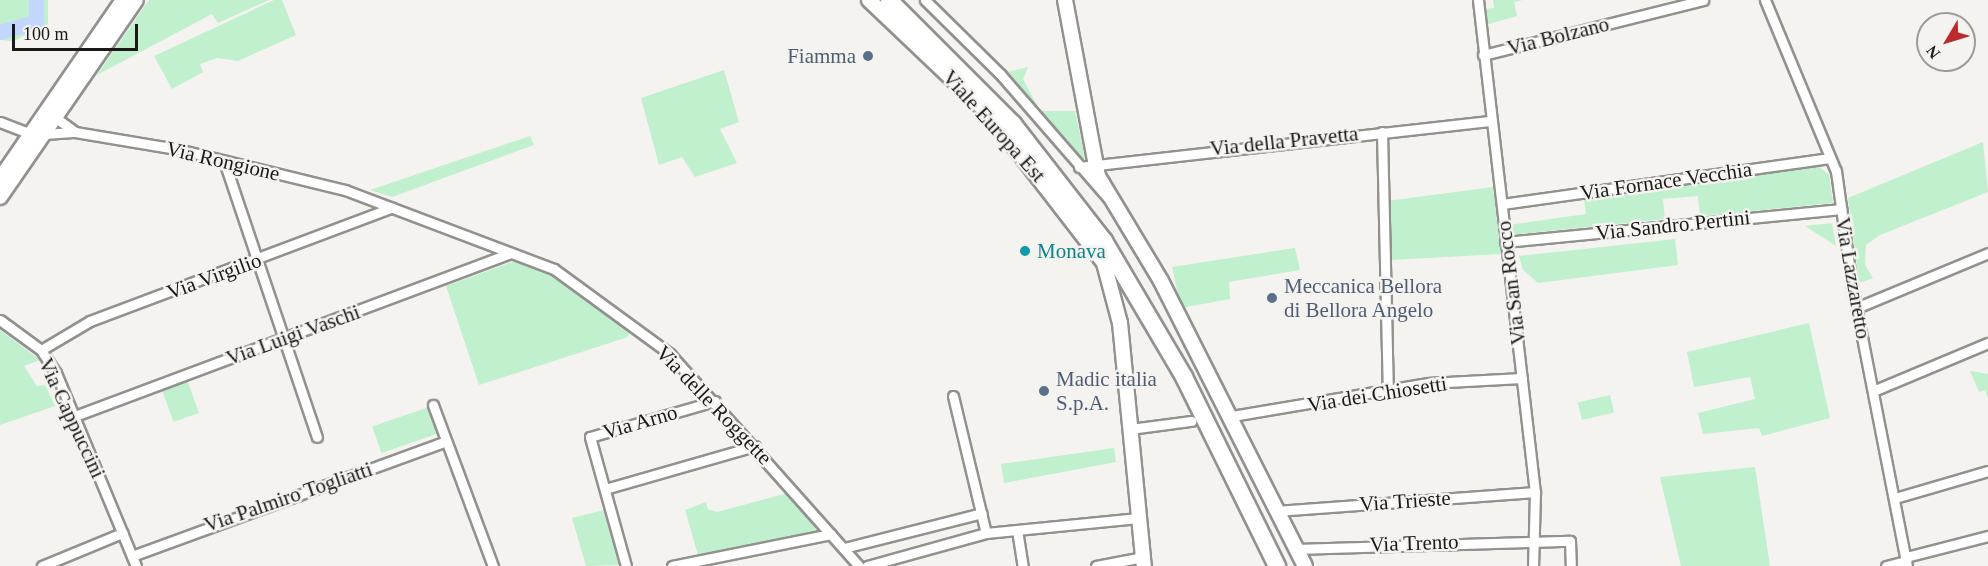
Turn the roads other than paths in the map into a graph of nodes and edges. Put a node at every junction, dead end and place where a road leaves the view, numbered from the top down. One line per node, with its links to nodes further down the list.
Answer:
1 (123, 0): 17 (street)
2 (136, 0): 12 (street)
3 (869, 0): 47 (street, Viale Europa Est)
4 (889, 0): 78 (highway)
5 (905, 0): 79 (highway)
6 (925, 0): 21 (street, Viale Europa Est)
7 (1065, 0): 20 (street)
8 (1478, 0): 11 (street, Via San Rocco)
9 (1703, 0): 11 (street, Via Bolzano)
10 (1765, 0): 18 (street, Via Lazzaretto)
11 (1483, 55): 13 (street, Via San Rocco)
12 (56, 118): 15 (street, Via Rongione); 17 (street)
13 (1491, 121): 16 (street, Via della Pravetta); 26 (street, Via San Rocco)
14 (0, 122): 17 (street, Via Rongione)
15 (75, 132): 17 (street, Via Rongione); 19 (street, Via Rongione)
16 (1382, 132): 20 (street, Via della Pravetta); 39 (street)
17 (38, 134): 22 (street); 23 (street)
18 (1830, 158): 26 (street, Via Fornace Vecchia); 28 (street, Via Lazzaretto)
19 (224, 161): 25 (street, Via Rongione); 32 (street)
20 (1093, 163): 21 (street, Via della Pravetta); 24 (street)
21 (1079, 167): 24 (street, Viale Europa Est)
22 (0, 179)
23 (0, 197)
24 (1107, 197): 45 (street)
25 (368, 199): 27 (street, Via delle Roggette)
26 (1502, 204): 29 (street, Via San Rocco)
27 (391, 208): 30 (street, Via delle Roggette); 32 (street, Via Virgilio)
28 (1841, 209): 29 (street, Via Sandro Pertini); 33 (street, Via Lazzaretto)
29 (1505, 242): 38 (street, Via San Rocco)
30 (510, 253): 35 (street, Via Luigi Vaschi); 42 (street, Via delle Roggette)
31 (1988, 253): 33 (street)
32 (255, 261): 35 (street); 37 (street, Via Virgilio)
33 (1856, 308): 40 (street, Via Lazzaretto)
34 (0, 320): 37 (street, Via Cappuccini)
35 (282, 339): 44 (street, Via Luigi Vaschi); 48 (street)
36 (1988, 342): 40 (street)
37 (41, 350): 44 (street, Via Cappuccini)
38 (1522, 378): 39 (street, Via dei Chiosetti); 53 (street, Via San Rocco)
39 (1388, 389): 45 (street, Via dei Chiosetti)
40 (1873, 391): 54 (street, Via Lazzaretto)
41 (953, 396): 56 (street)
42 (715, 401): 50 (street, Via delle Roggette); 52 (street, Via Arno)
43 (433, 405): 49 (street)
44 (75, 416): 60 (street, Via Cappuccini)
45 (1232, 416): 55 (street)
46 (1191, 421): 47 (street)
47 (1130, 429): 57 (street)
48 (317, 436)
49 (446, 441): 66 (street, Via Palmiro Togliatti); 71 (street)
50 (755, 446): 52 (street); 61 (street, Via delle Roggette)
51 (1988, 471): 54 (street)
52 (605, 489): 72 (street, Via Arno)
53 (1535, 492): 55 (street, Via Trieste); 63 (street, Via San Rocco)
54 (1895, 498): 68 (street, Via Lazzaretto)
55 (1276, 511): 65 (street)
56 (982, 513): 59 (street); 64 (street)
57 (1138, 518): 58 (street); 67 (street)
58 (1017, 530): 59 (street); 76 (street)
59 (986, 532): 75 (street)
60 (122, 533): 66 (street, Via Cappuccini); 69 (street)
61 (831, 534): 64 (street, Via delle Roggette); 73 (street)
62 (1988, 536): 68 (street)
63 (1534, 540): 65 (street, Via Trento); 81 (street, Via San Rocco); 82 (street, Via Trento)
64 (844, 548): 74 (street, Via delle Roggette)
65 (1295, 549): 80 (street)
66 (132, 556): 70 (street, Via Cappuccini)
67 (1144, 562): 77 (street)
68 (1906, 562): 83 (street)
69 (42, 566)
70 (136, 566)
71 (494, 566)
72 (626, 566)
73 (672, 566)
74 (859, 566)
75 (867, 566)
76 (1023, 566)
77 (1096, 566)
78 (1277, 566)
79 (1288, 566)
80 (1305, 566)
81 (1533, 566)
82 (1571, 566)
83 (1886, 566)

